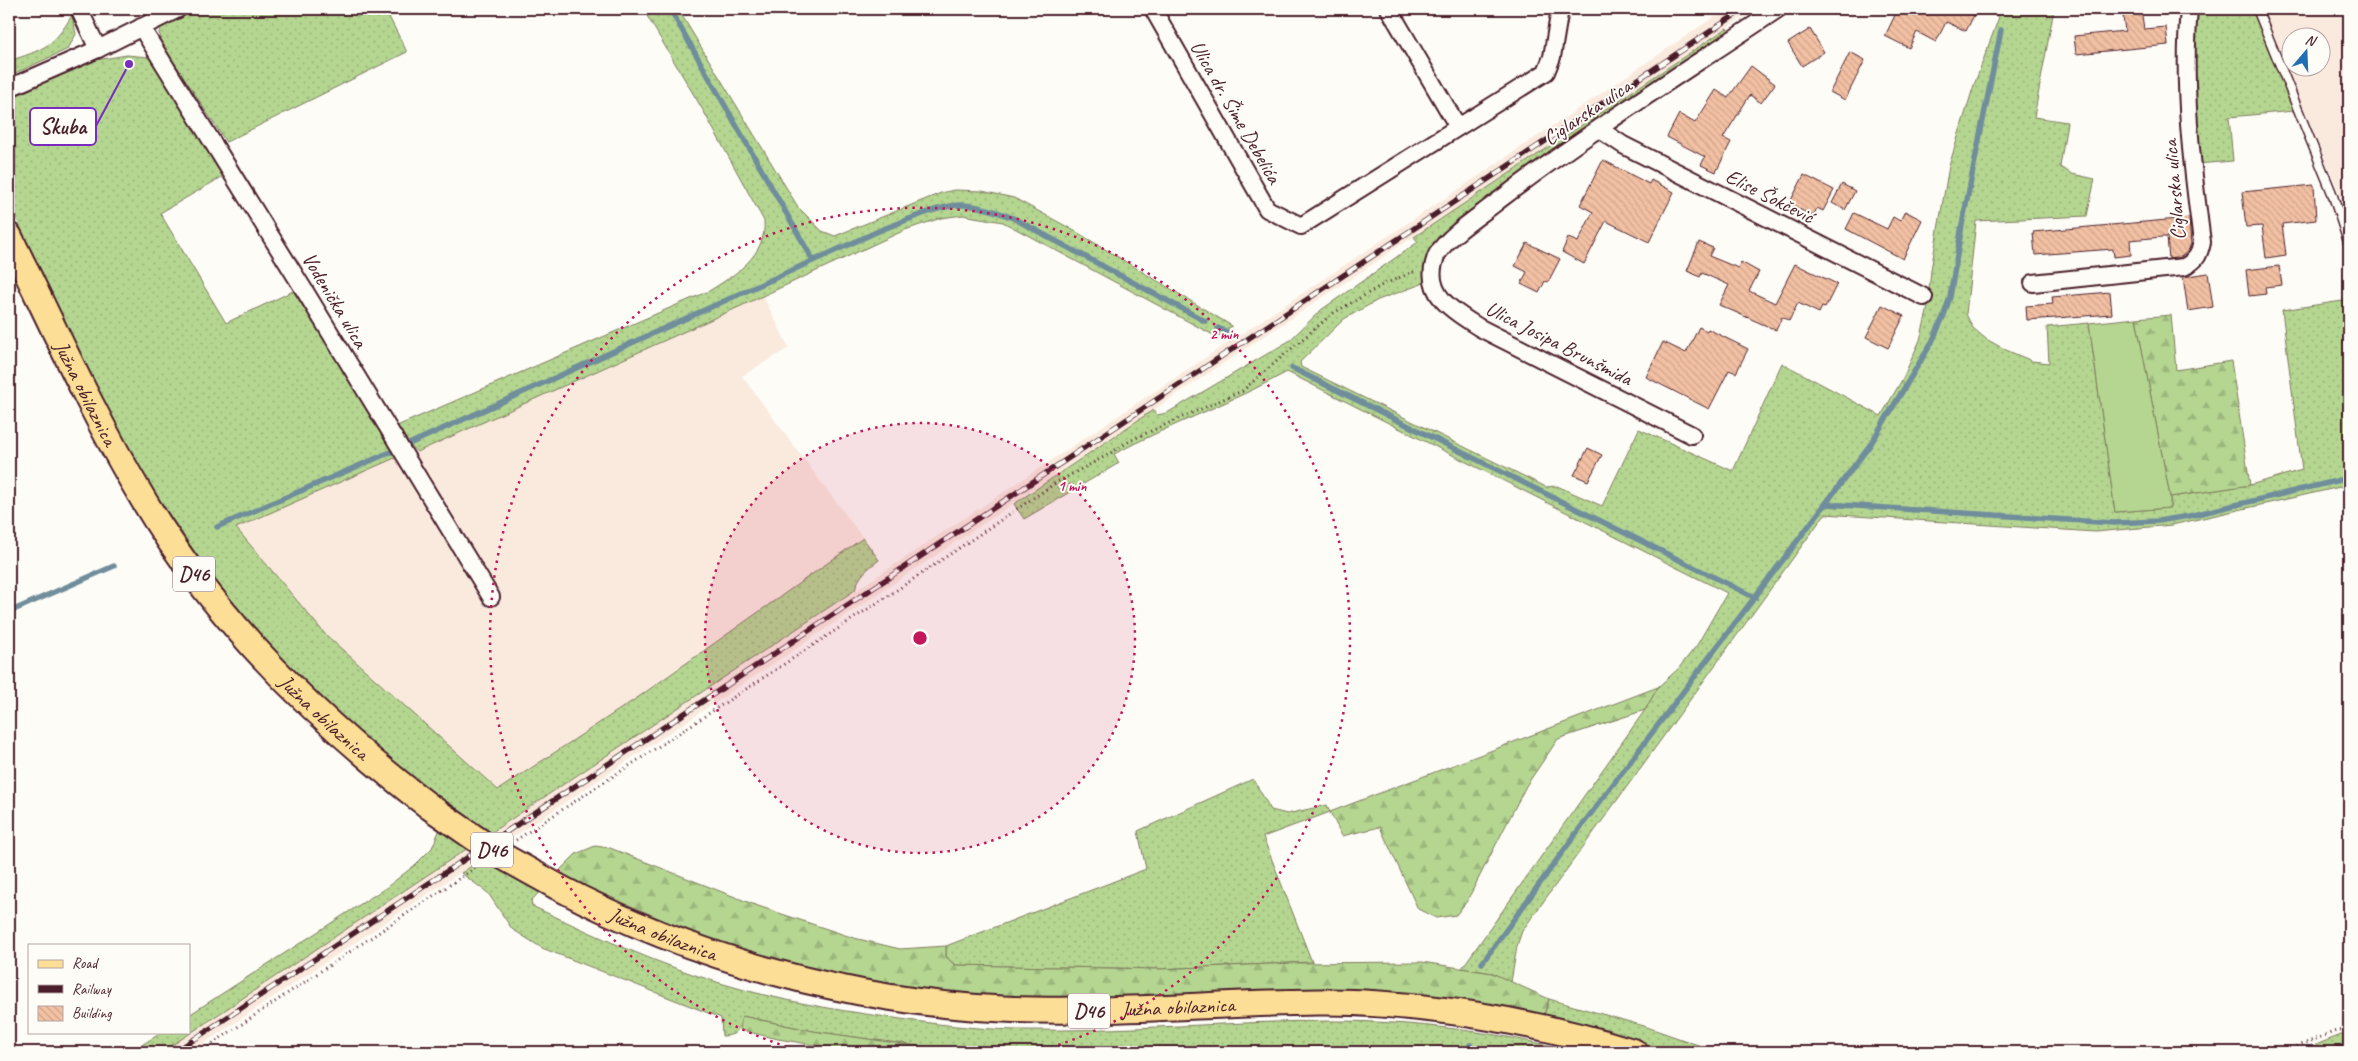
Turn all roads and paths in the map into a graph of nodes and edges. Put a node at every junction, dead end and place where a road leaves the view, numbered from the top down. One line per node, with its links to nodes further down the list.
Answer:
1 (79, 9): 10 (street)
2 (178, 9): 9 (street)
3 (1153, 9): 12 (street, Ulica dr. Šime Debelića)
4 (1389, 9): 12 (street)
5 (1560, 9): 12 (street)
6 (1778, 9): 13 (street, Ciglarska ulica)
7 (2188, 9): 17 (street, Ciglarska ulica)
8 (2257, 9): 15 (lane)
9 (141, 27): 10 (street); 20 (street, Vodenička ulica)
10 (98, 48): 11 (street)
11 (9, 88)
12 (1458, 127)
13 (1599, 129): 16 (street, Ciglarska ulica); 18 (street, Elise Šokčević)
14 (9, 236): 25 (main road, Južna obilaznica / D46, bridge)
15 (2349, 245)
16 (1434, 265): 19 (street, Ulica Josipa Brunšmida); 21 (path)
17 (2033, 283)
18 (1924, 297)
19 (1692, 435)
20 (491, 597)
21 (514, 842)
22 (481, 864): 24 (path)
23 (2349, 1030): 26 (path)
24 (200, 1052)
25 (1634, 1052)
26 (2283, 1052)

